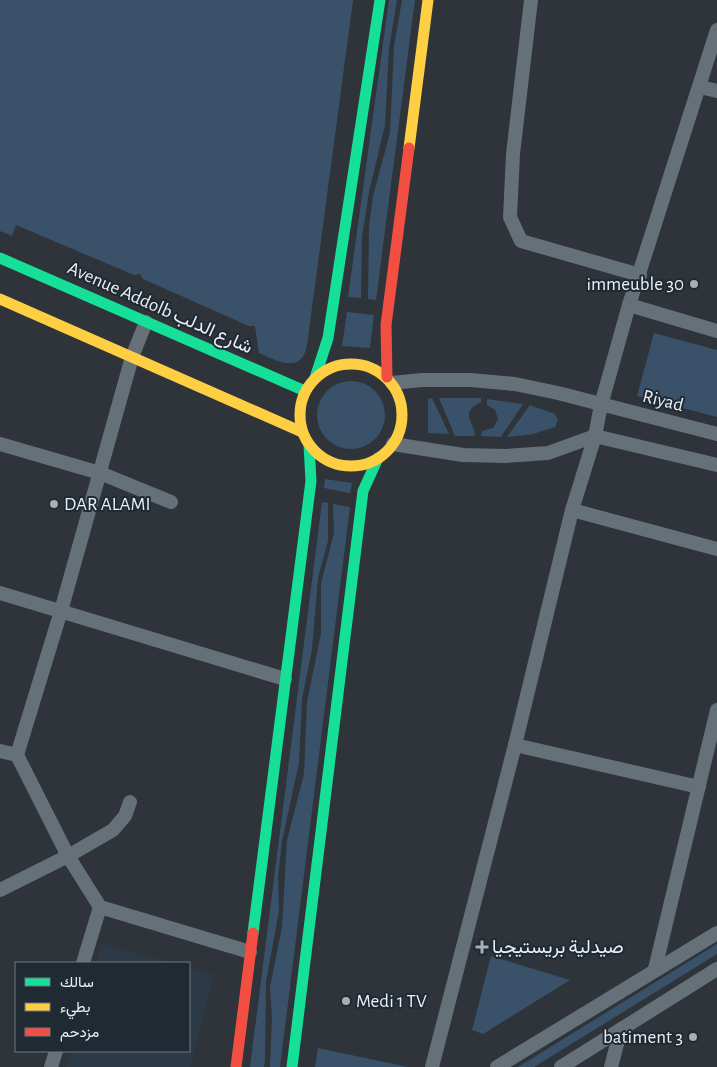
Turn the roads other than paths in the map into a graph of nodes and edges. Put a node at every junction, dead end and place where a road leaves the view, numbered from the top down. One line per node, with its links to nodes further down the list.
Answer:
1 (380, 0): 14 (main road)
2 (428, 0): 15 (main road)
3 (531, 0): 8 (street)
4 (717, 30): 5 (street)
5 (700, 86): 6 (street); 8 (street)
6 (717, 91)
7 (0, 258): 11 (main road, Avenue Addolb شارع الدلب)
8 (640, 275): 10 (street)
9 (0, 298): 13 (main road)
10 (630, 305): 12 (street); 17 (street)
11 (146, 322): 13 (street); 16 (main road, Avenue Addolb شارع الدلب)
12 (717, 331)
13 (132, 357): 18 (main road); 26 (street)
14 (315, 378): 15 (main road); 16 (main road)
15 (390, 380): 17 (street); 22 (main road)
16 (305, 391): 18 (main road)
17 (601, 406): 19 (street, Riyad); 20 (street)
18 (302, 432): 23 (main road)
19 (717, 434)
20 (595, 436): 22 (street); 25 (street); 28 (street)
21 (0, 444): 26 (street)
22 (393, 444): 24 (main road)
23 (309, 445): 24 (main road); 32 (main road)
24 (378, 458): 51 (main road)
25 (717, 465)
26 (100, 473): 27 (street); 31 (street)
27 (171, 502)
28 (572, 510): 29 (street); 34 (street)
29 (717, 550)
30 (0, 593): 31 (street)
31 (61, 611): 32 (street); 36 (street)
32 (285, 679): 43 (main road)
33 (717, 710): 37 (street)
34 (515, 744): 37 (street); 52 (street)
35 (0, 751): 36 (street)
36 (17, 755): 39 (street)
37 (699, 787): 45 (street)
38 (130, 802): 39 (street)
39 (68, 856): 40 (street); 41 (street)
40 (0, 890)
41 (100, 908): 43 (street); 44 (street)
42 (717, 933): 45 (street)
43 (250, 952): 50 (main road)
44 (83, 962)
45 (655, 969): 53 (street)
46 (717, 970): 47 (street)
47 (621, 1029): 54 (street); 55 (street)
48 (56, 1052): 49 (street)
49 (51, 1067)
50 (236, 1067)
51 (292, 1067)
52 (432, 1067)
53 (497, 1067)
54 (561, 1067)
55 (611, 1067)

